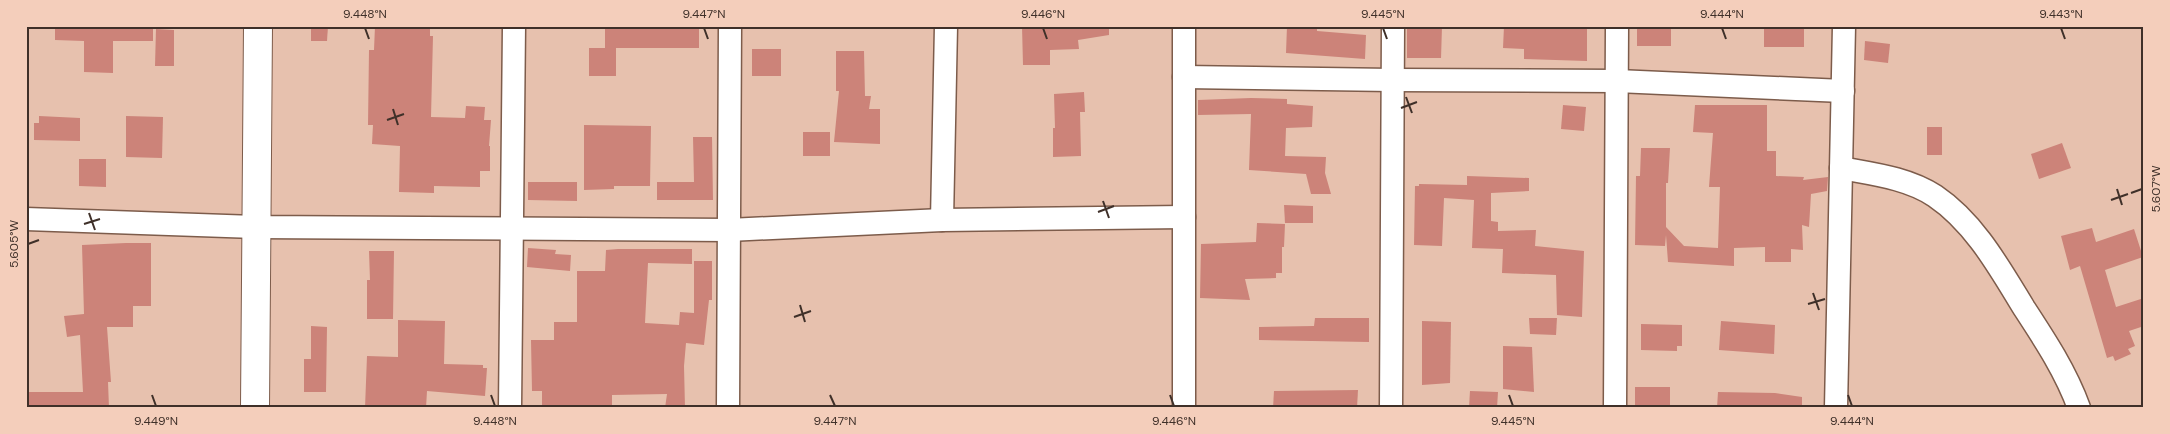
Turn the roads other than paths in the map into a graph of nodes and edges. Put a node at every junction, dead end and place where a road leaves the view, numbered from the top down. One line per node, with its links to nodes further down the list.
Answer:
1 (258, 26): 17 (street)
2 (514, 26): 18 (street)
3 (730, 26): 19 (street)
4 (946, 26): 16 (street)
5 (1184, 26): 9 (street)
6 (1393, 26): 10 (street)
7 (1618, 26): 11 (street)
8 (1844, 26): 12 (street)
9 (1184, 77): 10 (street); 14 (street)
10 (1392, 80): 11 (street); 24 (street)
11 (1617, 81): 12 (street); 25 (street)
12 (1843, 91): 13 (street)
13 (1841, 168): 26 (street); 27 (street)
14 (1184, 217): 16 (street); 23 (street)
15 (26, 219): 17 (street)
16 (942, 220): 19 (street)
17 (255, 227): 18 (street); 20 (street)
18 (512, 227): 19 (street); 21 (street)
19 (729, 230): 22 (street)
20 (255, 408)
21 (510, 408)
22 (728, 408)
23 (1184, 408)
24 (1391, 408)
25 (1615, 408)
26 (1836, 408)
27 (2079, 408)

